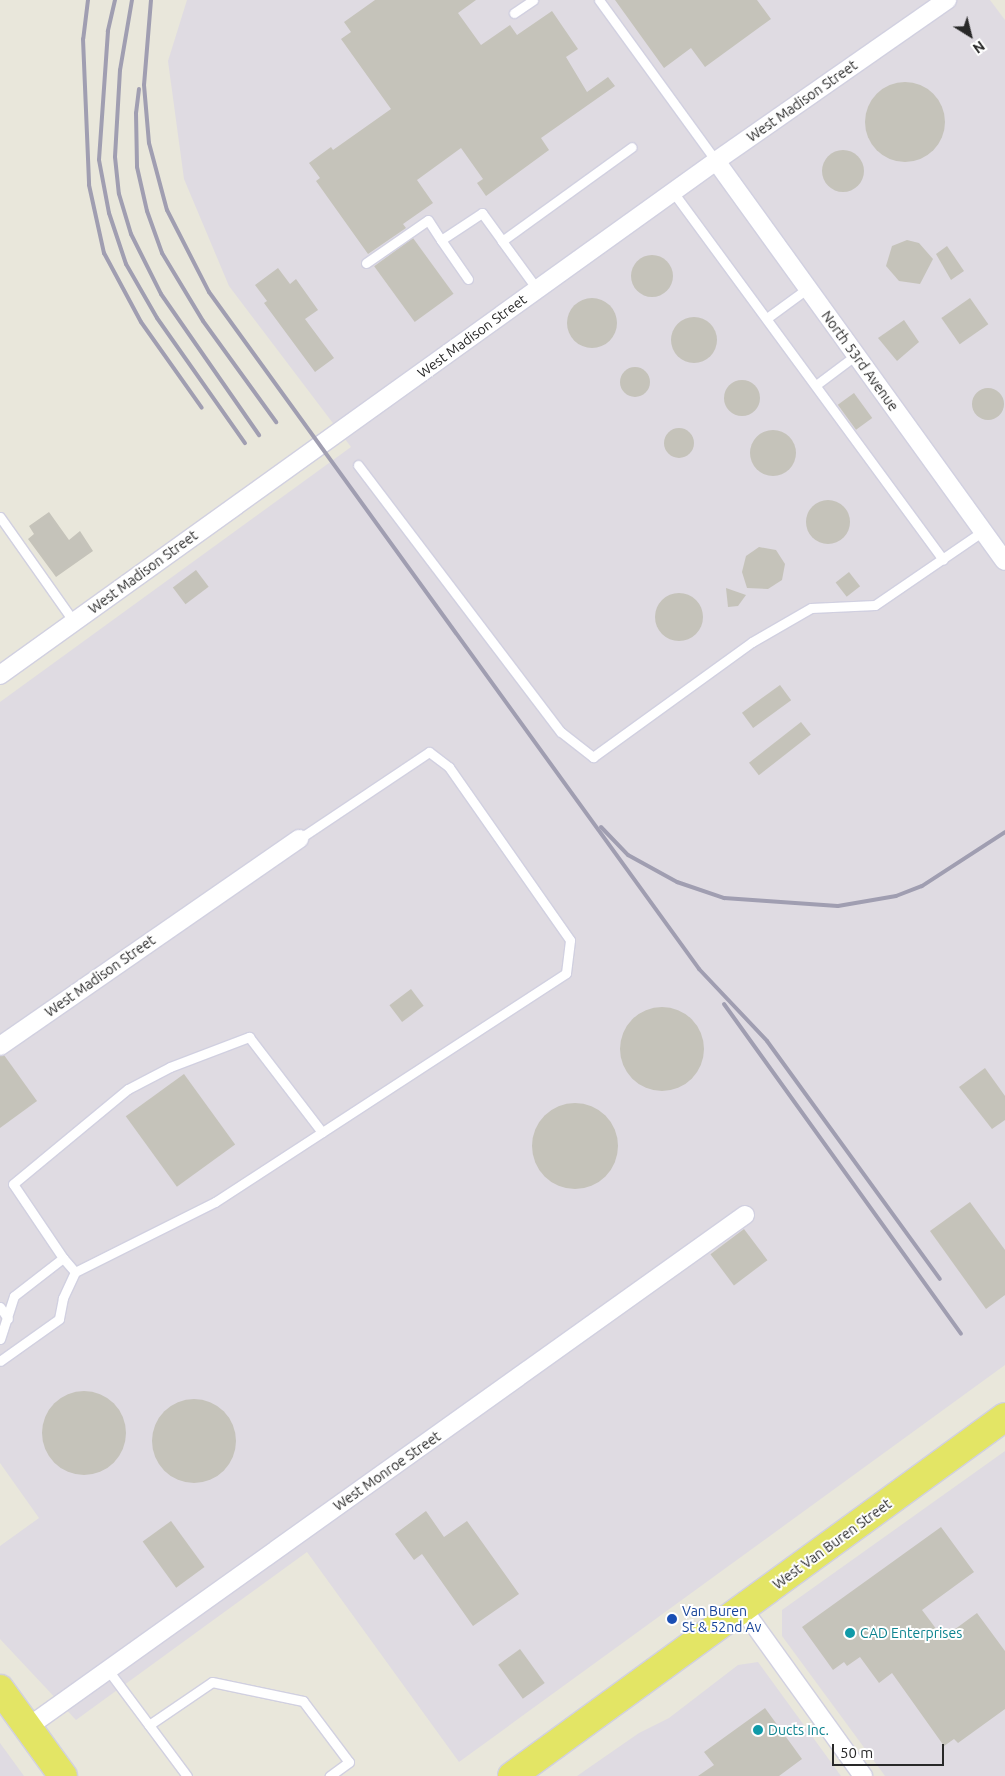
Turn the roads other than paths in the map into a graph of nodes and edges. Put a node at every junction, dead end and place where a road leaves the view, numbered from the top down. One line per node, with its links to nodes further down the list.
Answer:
1 (533, 0): 4 (lane)
2 (599, 0): 6 (lane)
3 (947, 0): 6 (street, West Madison Street)
4 (514, 13)
5 (632, 147): 9 (lane)
6 (716, 161): 7 (street, West Madison Street); 12 (street, North 53rd Avenue)
7 (673, 192): 13 (street, West Madison Street); 14 (lane)
8 (441, 240): 9 (lane); 10 (lane); 11 (lane)
9 (502, 241): 13 (lane)
10 (366, 263)
11 (468, 279)
12 (808, 288): 14 (lane); 15 (street, North 53rd Avenue)
13 (537, 289): 22 (street, West Madison Street)
14 (767, 318): 16 (lane)
15 (856, 355): 16 (lane); 19 (street, North 53rd Avenue)
16 (816, 384): 20 (lane)
17 (358, 465): 20 (lane)
18 (0, 517): 22 (lane)
19 (983, 531): 20 (lane); 21 (street, North 53rd Avenue)
20 (943, 559)
21 (1005, 562)
22 (74, 622): 23 (street, West Madison Street)
23 (0, 675)
24 (299, 839): 25 (street, West Madison Street); 26 (lane)
25 (0, 1046)
26 (322, 1132): 28 (lane); 29 (lane)
27 (745, 1215): 36 (street, West Monroe Street)
28 (63, 1258): 29 (lane); 31 (lane)
29 (75, 1272): 33 (lane)
30 (0, 1307): 31 (lane)
31 (8, 1319): 32 (lane)
32 (0, 1339)
33 (0, 1361)
34 (1005, 1417): 35 (main road, West Van Buren Street)
35 (743, 1609): 43 (main road, West Van Buren Street); 44 (street)
36 (108, 1670): 38 (lane); 39 (street, West Monroe Street)
37 (0, 1689): 39 (main road)
38 (149, 1725): 41 (lane); 42 (lane)
39 (28, 1727): 40 (main road)
40 (63, 1776)
41 (187, 1776)
42 (330, 1776)
43 (512, 1776)
44 (863, 1776)

